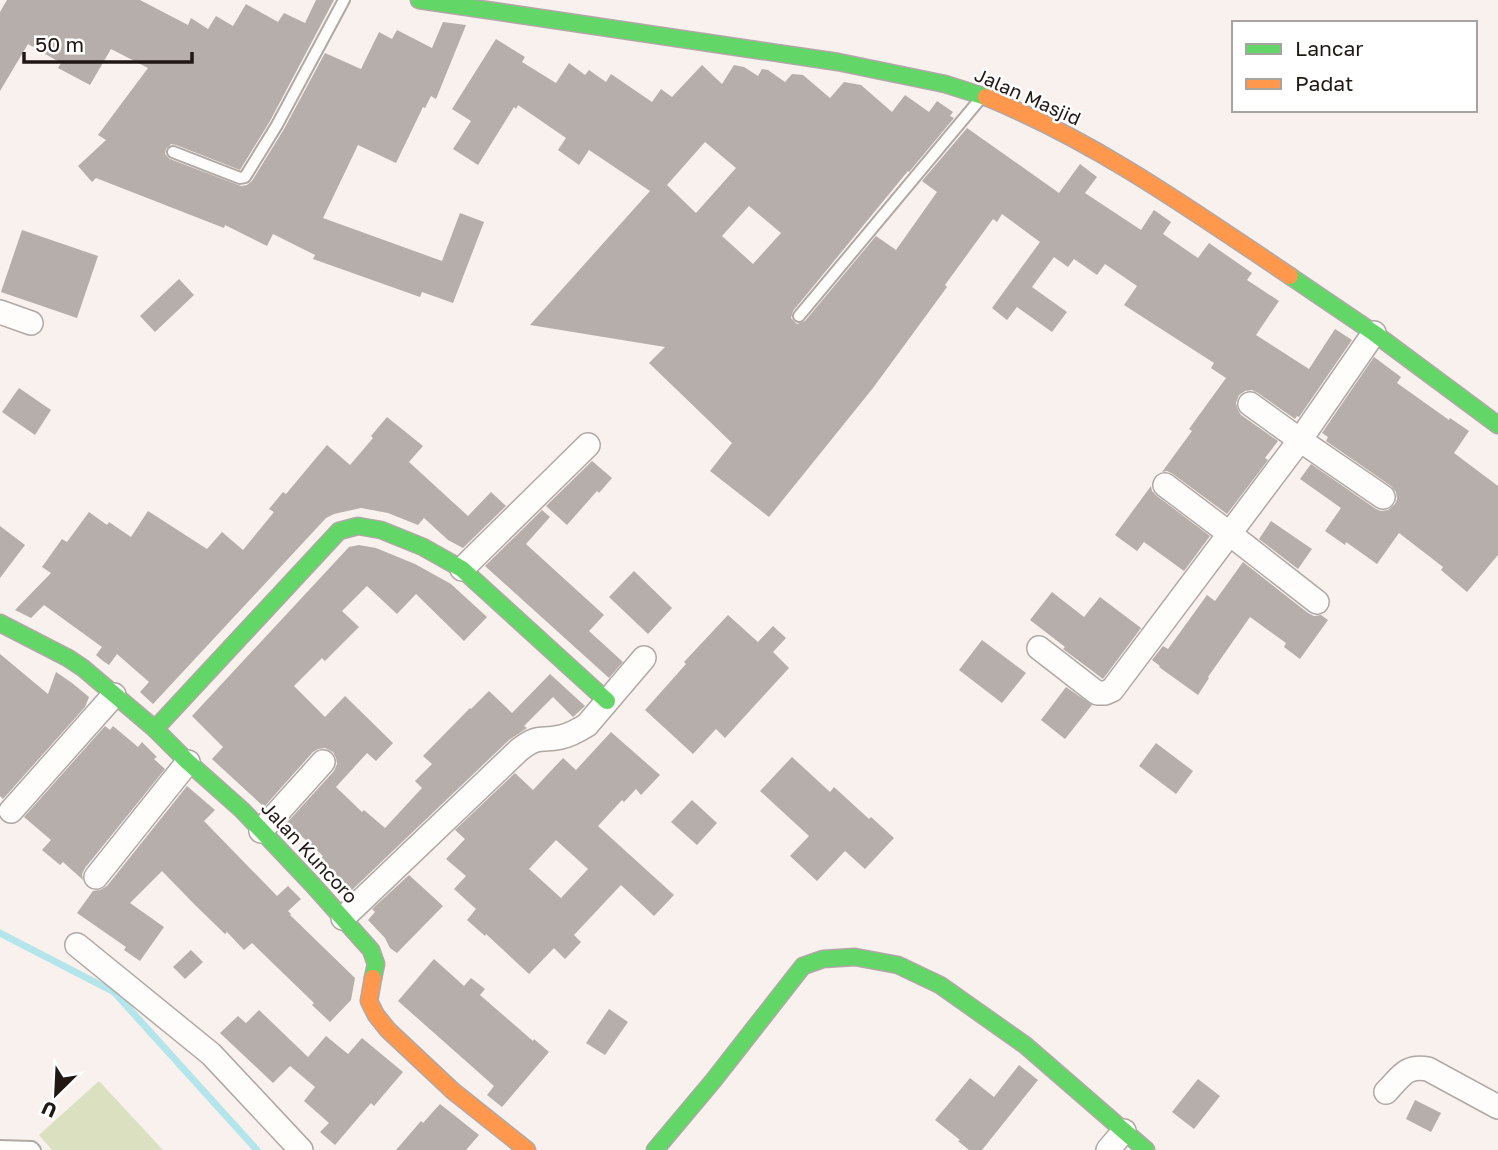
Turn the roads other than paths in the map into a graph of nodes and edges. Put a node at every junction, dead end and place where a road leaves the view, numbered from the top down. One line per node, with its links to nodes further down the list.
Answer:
1 (344, 0): 4 (lane)
2 (419, 0): 3 (street, Jalan Masjid)
3 (983, 96): 6 (lane); 8 (street, Jalan Masjid)
4 (173, 152)
5 (0, 312): 7 (street)
6 (799, 316)
7 (31, 323)
8 (1374, 333): 10 (street, Jalan Masjid); 11 (street)
9 (1250, 404): 11 (street)
10 (1498, 425)
11 (1300, 440): 14 (street); 15 (street)
12 (588, 445): 16 (street)
13 (1164, 485): 15 (street)
14 (1383, 497)
15 (1230, 534): 17 (street); 19 (street)
16 (463, 569): 22 (street); 23 (street)
17 (1317, 602)
18 (0, 623): 21 (street, Jalan Kuncoro)
19 (1039, 648)
20 (644, 659): 22 (street)
21 (114, 695): 23 (street, Jalan Kuncoro); 26 (street)
22 (607, 701): 29 (street)
23 (155, 729): 24 (street, Jalan Kuncoro)
24 (188, 762): 27 (street, Jalan Kuncoro); 28 (street)
25 (323, 762): 27 (street)
26 (11, 811)
27 (261, 831): 29 (street, Jalan Kuncoro)
28 (96, 877)
29 (343, 918): 37 (street, Jalan Kuncoro)
30 (76, 945): 36 (street)
31 (1386, 1092): 32 (street)
32 (1498, 1107)
33 (1124, 1131): 38 (street); 39 (street); 40 (street)
34 (0, 1146): 35 (lane)
35 (35, 1150)
36 (301, 1150)
37 (527, 1150)
38 (655, 1150)
39 (1108, 1150)
40 (1146, 1150)

